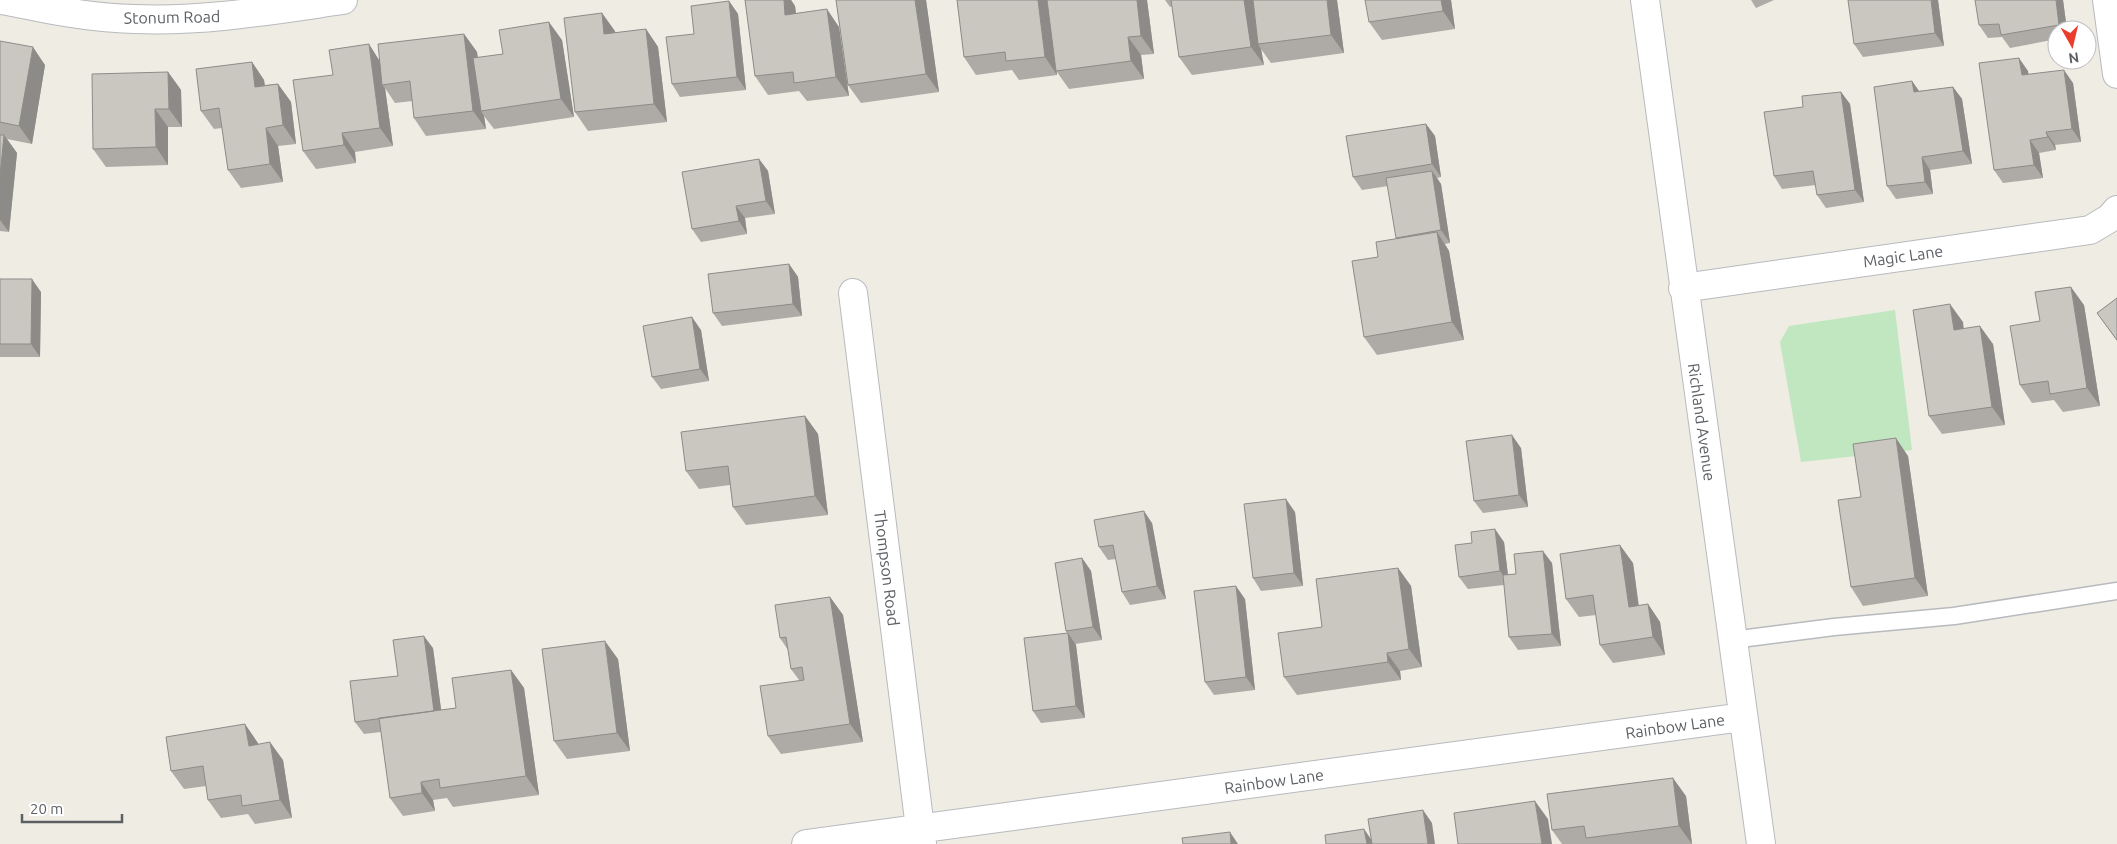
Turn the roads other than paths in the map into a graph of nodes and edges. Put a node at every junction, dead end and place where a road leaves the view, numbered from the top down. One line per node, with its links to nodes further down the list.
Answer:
1 (2, 0): 5 (street, Stonum Road)
2 (343, 0): 5 (street, Stonum Road)
3 (1645, 0): 8 (street, Richland Avenue)
4 (2107, 0): 6 (street)
5 (229, 8)
6 (2117, 74)
7 (2117, 210): 8 (street, Magic Lane)
8 (1683, 288): 11 (street, Richland Avenue)
9 (852, 293): 13 (street, Thompson Road)
10 (2117, 591): 11 (lane)
11 (1732, 640): 12 (street, Richland Avenue)
12 (1742, 717): 13 (street, Rainbow Lane); 15 (street, Richland Avenue)
13 (921, 836): 14 (street, Rainbow Lane)
14 (806, 844)
15 (1761, 844)

